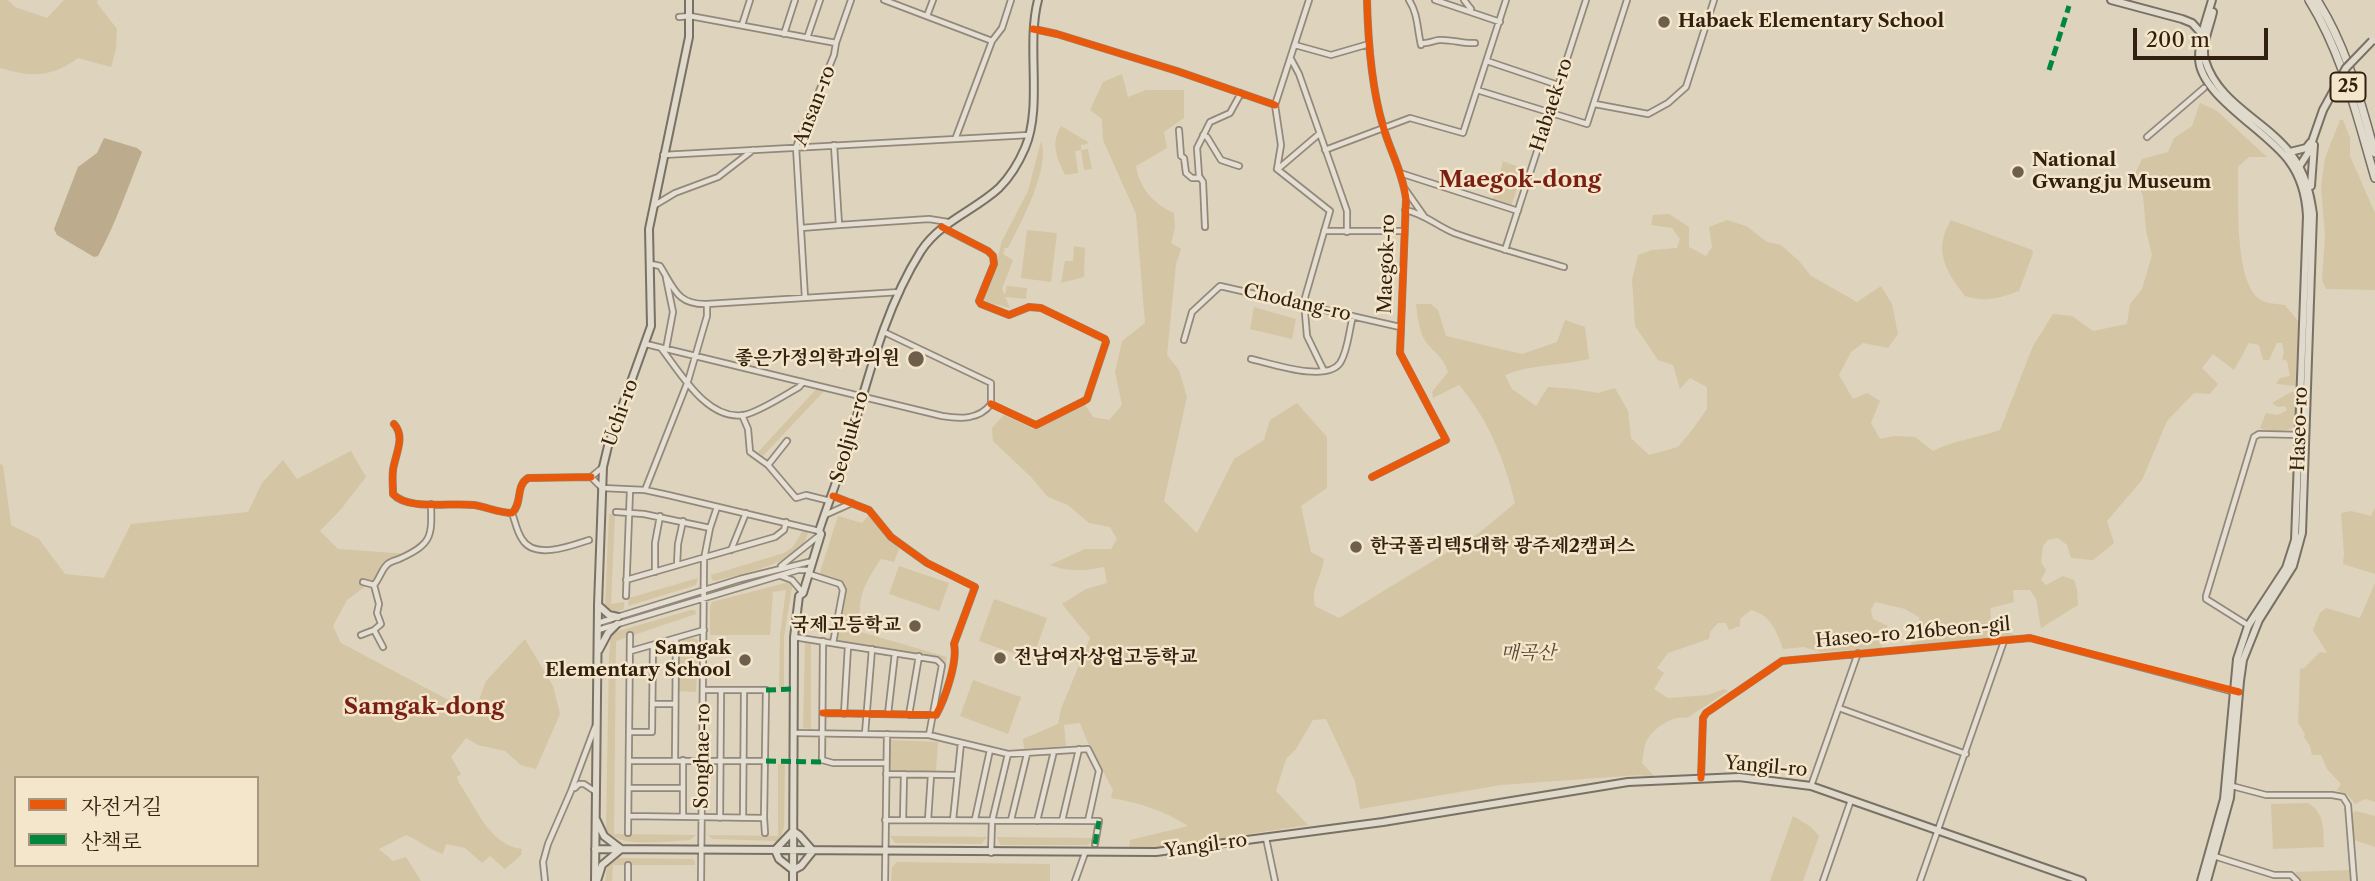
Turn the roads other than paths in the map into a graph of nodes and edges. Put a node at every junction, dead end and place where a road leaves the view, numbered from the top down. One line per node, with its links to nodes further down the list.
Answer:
1 (689, 0): 25 (main road, Uchi-ro)
2 (750, 0): 29 (street)
3 (795, 0): 32 (street)
4 (820, 0): 34 (street)
5 (851, 0): 37 (street, Ansan-ro)
6 (884, 0): 26 (street)
7 (933, 0): 26 (street)
8 (1011, 0): 36 (street)
9 (1038, 0): 30 (main road, Seoljuk-ro)
10 (1310, 0): 40 (street)
11 (1367, 0): 39 (street, Maegok-ro)
12 (1409, 0): 38 (street)
13 (1435, 0): 28 (street)
14 (1464, 0): 24 (street)
15 (1506, 0): 28 (street)
16 (1586, 0): 43 (street, Habaek-ro)
17 (1628, 0): 47 (street)
18 (1714, 0): 47 (street)
19 (2111, 0): 33 (main road)
20 (2214, 0): 33 (main road, Haseo-ro)
21 (2303, 0): 31 (highway)
22 (2309, 0): 31 (highway, 25)
23 (2317, 0): 63 (highway, 25)
24 (1471, 9)
25 (690, 16): 27 (street); 29 (street); 64 (main road, Uchi-ro)
26 (927, 16): 36 (street)
27 (679, 17)
28 (1500, 22): 42 (street)
29 (742, 25): 32 (street)
30 (1033, 29): 46 (street); 53 (main road, Seoljuk-ro)
31 (2327, 33): 70 (highway, 25)
32 (784, 34): 34 (street)
33 (2205, 36): 62 (main road, Haseo-ro); 67 (main road, Haseo-ro)
34 (807, 38): 37 (street)
35 (2373, 40): 55 (main road, bridge)
36 (992, 41): 57 (street)
37 (836, 43): 59 (street, Ansan-ro)
38 (1475, 43)
39 (1369, 44): 40 (street); 50 (street, Maegok-ro)
40 (1295, 45): 41 (street)
41 (1291, 59): 48 (street); 52 (street)
42 (1487, 61): 43 (street); 45 (street)
43 (1558, 85): 49 (street, Habaek-ro)
44 (2204, 88): 56 (street)
45 (1477, 90): 49 (street); 50 (street)
46 (1241, 93): 48 (street); 54 (street)
47 (1595, 104): 49 (street)
48 (1275, 105): 66 (street)
49 (1549, 113): 75 (street, Habaek-ro)
50 (1383, 128): 61 (street); 68 (street, Maegok-ro)
51 (1179, 130): 69 (street)
52 (1319, 133): 61 (street); 66 (street)
53 (1029, 135): 57 (street); 78 (main road, Seoljuk-ro)
54 (1203, 135): 65 (street); 69 (street)
55 (2315, 136): 62 (main road); 67 (main road); 72 (main road)
56 (2147, 137)
57 (956, 138): 58 (street)
58 (834, 145): 59 (street); 77 (street)
59 (796, 147): 60 (street); 80 (street, Ansan-ro)
60 (754, 149): 64 (street); 73 (street)
61 (1325, 150): 83 (street)
62 (2290, 152): 67 (main road, Haseo-ro)
63 (2375, 153)
64 (663, 155): 73 (main road, Uchi-ro)
65 (1239, 166)
66 (1277, 169): 81 (street)
67 (2297, 169): 72 (main road, Haseo-ro); 107 (main road, Haseo-ro)
68 (1400, 173): 71 (street, Maegok-ro); 75 (street)
69 (1199, 178): 79 (street)
70 (2375, 178)
71 (1405, 188): 74 (street, Maegok-ro); 76 (street, Maegok-ro)
72 (2310, 194): 107 (main road, Haseo-ro)
73 (653, 206): 85 (main road, Uchi-ro)
74 (1405, 210): 76 (street, Maegok-ro); 82 (street, Maegok-ro)
75 (1518, 211): 84 (street, Habaek-ro)
76 (1424, 217): 84 (street, Maegok-ro)
77 (839, 225): 78 (street); 80 (street)
78 (945, 225): 88 (main road, Seoljuk-ro); 104 (street)
79 (1205, 227)
80 (801, 228): 89 (street, Ansan-ro)
81 (1324, 231): 83 (street); 91 (street)
82 (1404, 231): 83 (street); 93 (street, Maegok-ro)
83 (1347, 232)
84 (1505, 250): 86 (street, Maegok-ro)
85 (651, 264): 87 (street); 96 (main road, Uchi-ro)
86 (1564, 267)
87 (666, 277): 90 (street); 97 (street)
88 (901, 292): 89 (street); 94 (main road, Seoljuk-ro)
89 (805, 298): 90 (street)
90 (707, 304): 98 (street)
91 (1304, 305): 92 (street, Chodang-ro); 95 (street, Chodang-ro); 100 (street)
92 (1353, 316): 93 (street, Chodang-ro); 100 (street)
93 (1400, 327): 112 (street, Maegok-ro)
94 (884, 332): 103 (main road, Seoljuk-ro); 104 (street)
95 (1184, 340)
96 (646, 344): 97 (street); 110 (main road, Uchi-ro)
97 (663, 348): 98 (street); 101 (street)
98 (696, 356): 101 (street); 102 (street)
99 (1251, 359): 100 (street)
100 (1324, 371)
101 (688, 381): 105 (street); 115 (street)
102 (803, 382): 103 (street); 105 (street)
103 (862, 396): 104 (street); 116 (main road, Seoljuk-ro)
104 (991, 404)
105 (742, 415): 109 (street)
106 (394, 424): 118 (street)
107 (2303, 435): 149 (main road, Haseo-ro); 149 (street)
108 (787, 441): 109 (street)
109 (768, 465): 116 (street)
110 (603, 467): 111 (street); 113 (main road, Uchi-ro)
111 (591, 477): 113 (street); 121 (street)
112 (1372, 477)
113 (603, 488): 114 (street); 146 (main road, Uchi-ro)
114 (630, 489): 115 (street); 122 (street)
115 (645, 491): 119 (street)
116 (832, 499): 117 (street); 124 (main road, Seoljuk-ro)
117 (854, 503): 124 (street); 180 (street)
118 (431, 504): 121 (street); 141 (street)
119 (717, 507): 123 (street); 128 (street, Songhae-ro)
120 (616, 512): 122 (street)
121 (512, 513): 130 (street)
122 (629, 513): 125 (street); 139 (street)
123 (746, 513): 127 (street); 131 (street)
124 (824, 515): 129 (main road, Seoljuk-ro)
125 (660, 516): 126 (street); 136 (street)
126 (683, 521): 128 (street); 134 (street)
127 (786, 522): 129 (street); 131 (street)
128 (710, 528): 132 (street, Songhae-ro)
129 (820, 532): 133 (main road, Seoljuk-ro); 135 (street)
130 (589, 540)
131 (731, 551): 132 (street)
132 (704, 559): 134 (street); 142 (street, Songhae-ro)
133 (813, 561): 135 (street); 137 (main road, Seoljuk-ro)
134 (677, 565): 136 (street)
135 (776, 569): 142 (street)
136 (654, 572): 139 (street)
137 (809, 572): 138 (street); 143 (main road, Seoljuk-ro); 158 (street)
138 (780, 576): 143 (street); 145 (street)
139 (626, 580): 144 (street)
140 (363, 582): 141 (street)
141 (374, 585): 151 (street)
142 (703, 592): 145 (street, Songhae-ro); 147 (street)
143 (803, 593): 154 (main road, Seoljuk-ro)
144 (626, 596)
145 (703, 599): 147 (street); 150 (street, Songhae-ro)
146 (598, 605): 147 (main road); 148 (main road, Uchi-ro)
147 (618, 621): 148 (street); 163 (main road)
148 (598, 626): 163 (main road, Uchi-ro)
149 (2252, 627): 171 (main road, Haseo-ro)
150 (704, 630): 155 (street); 168 (street, Songhae-ro)
151 (374, 631): 152 (street); 161 (street)
152 (361, 635)
153 (630, 635): 164 (street)
154 (793, 637): 157 (street); 183 (main road, Seoljuk-ro)
155 (676, 638): 159 (street); 173 (street)
156 (2004, 640): 166 (street, Haseo-ro 216beon-gil); 171 (street, Haseo-ro 216beon-gil); 194 (street)
157 (823, 641): 158 (street); 175 (street)
158 (833, 643): 160 (street)
159 (653, 645): 164 (street); 172 (street)
160 (848, 646): 162 (street); 176 (street)
161 (383, 647)
162 (872, 649): 165 (street); 177 (street)
163 (598, 652): 181 (main road, Uchi-ro)
164 (630, 652): 182 (street)
165 (895, 653): 167 (street); 178 (street)
166 (1858, 653): 174 (street, Yangil-ro); 207 (street, Haseo-ro 216beon-gil)
167 (919, 656): 179 (street); 180 (street)
168 (704, 690): 169 (street); 198 (street, Songhae-ro)
169 (721, 690): 170 (street); 199 (street)
170 (744, 690): 200 (street); 201 (street)
171 (2236, 692): 209 (main road, Haseo-ro); 261 (main road, Haseo-ro)
172 (653, 704): 173 (street); 182 (street)
173 (675, 704): 195 (street)
174 (1839, 708): 194 (street); 208 (street, Yangil-ro)
175 (823, 713): 176 (street); 184 (street)
176 (844, 713): 177 (street)
177 (866, 714): 178 (street); 185 (street)
178 (888, 714): 179 (street)
179 (909, 715): 180 (street)
180 (931, 716): 187 (street)
181 (597, 722): 212 (street); 213 (main road, Uchi-ro)
182 (630, 732): 197 (street)
183 (794, 733): 184 (street); 232 (main road, Seoljuk-ro)
184 (823, 733): 185 (street); 202 (street)
185 (865, 734): 186 (street)
186 (887, 734): 187 (street); 202 (street)
187 (929, 735): 188 (street)
188 (961, 743): 190 (street); 206 (street)
189 (1079, 749): 191 (street); 230 (street); 231 (street)
190 (990, 750): 192 (street); 222 (street)
191 (1054, 751): 193 (street); 229 (street)
192 (1008, 754): 193 (street); 228 (street)
193 (1027, 754): 227 (street)
194 (1966, 754): 233 (street)
195 (675, 760): 196 (street); 197 (street)
196 (683, 760): 198 (street); 211 (street)
197 (629, 761): 210 (street)
198 (703, 761): 199 (street); 217 (street, Songhae-ro)
199 (721, 761): 200 (street); 219 (street)
200 (744, 761): 201 (street); 220 (street)
201 (766, 761): 221 (street)
202 (886, 763): 203 (street)
203 (886, 774): 204 (street); 223 (street)
204 (904, 774): 205 (street); 224 (street)
205 (931, 775): 206 (street); 225 (street)
206 (957, 775): 226 (street)
207 (1701, 778): 208 (main road, Yangil-ro); 236 (main road, Yangil-ro)
208 (1811, 786): 214 (main road, Yangil-ro)
209 (2232, 786): 247 (main road, Haseo-ro); 264 (street)
210 (629, 788): 211 (street); 215 (street)
211 (683, 788): 216 (street)
212 (572, 791): 213 (street); 250 (street)
213 (596, 792): 218 (main road, Uchi-ro)
214 (1851, 799): 233 (main road, Yangil-ro); 258 (street)
215 (629, 816): 216 (street); 234 (street)
216 (682, 816): 217 (street)
217 (702, 817): 219 (street); 240 (street, Songhae-ro)
218 (595, 818): 238 (main road, Uchi-ro); 239 (main road)
219 (720, 818): 220 (street)
220 (743, 818): 221 (street)
221 (764, 818): 235 (street)
222 (975, 819): 226 (street); 228 (street)
223 (885, 820): 224 (street); 244 (street)
224 (903, 820): 225 (street)
225 (928, 820): 226 (street)
226 (953, 820)
227 (1012, 820): 228 (street); 229 (street)
228 (992, 821): 245 (street)
229 (1037, 821): 230 (street)
230 (1062, 821): 231 (street)
231 (1088, 821): 237 (street)
232 (793, 831): 241 (main road); 242 (main road, Seoljuk-ro); 243 (main road)
233 (1938, 831): 259 (street); 260 (main road, Yangil-ro)
234 (628, 833)
235 (765, 833)
236 (1266, 838): 246 (main road, Yangil-ro); 257 (street)
237 (1095, 844)
238 (595, 849): 239 (main road, Yangil-ro); 251 (main road, Uchi-ro)
239 (621, 849): 240 (main road, Yangil-ro); 251 (main road)
240 (702, 849): 241 (main road, Yangil-ro); 253 (street, Songhae-ro)
241 (775, 850): 242 (main road, Yangil-ro); 249 (main road)
242 (792, 851): 243 (main road, Yangil-ro); 249 (main road, Seoljuk-ro)
243 (813, 851): 244 (main road, Yangil-ro); 249 (main road)
244 (884, 851): 245 (main road, Yangil-ro); 255 (street)
245 (992, 853): 246 (main road, Yangil-ro)
246 (1085, 853): 256 (street)
247 (2214, 856): 262 (main road, Haseo-ro); 263 (street)
248 (628, 865): 252 (street)
249 (793, 870): 254 (main road, Seoljuk-ro)
250 (545, 881)
251 (596, 881)
252 (628, 881)
253 (701, 881)
254 (793, 881)
255 (885, 881)
256 (1075, 881)
257 (1275, 881)
258 (1823, 881)
259 (1920, 881)
260 (2082, 881)
261 (2201, 881)
262 (2207, 881)
263 (2297, 881)
264 (2354, 881)

